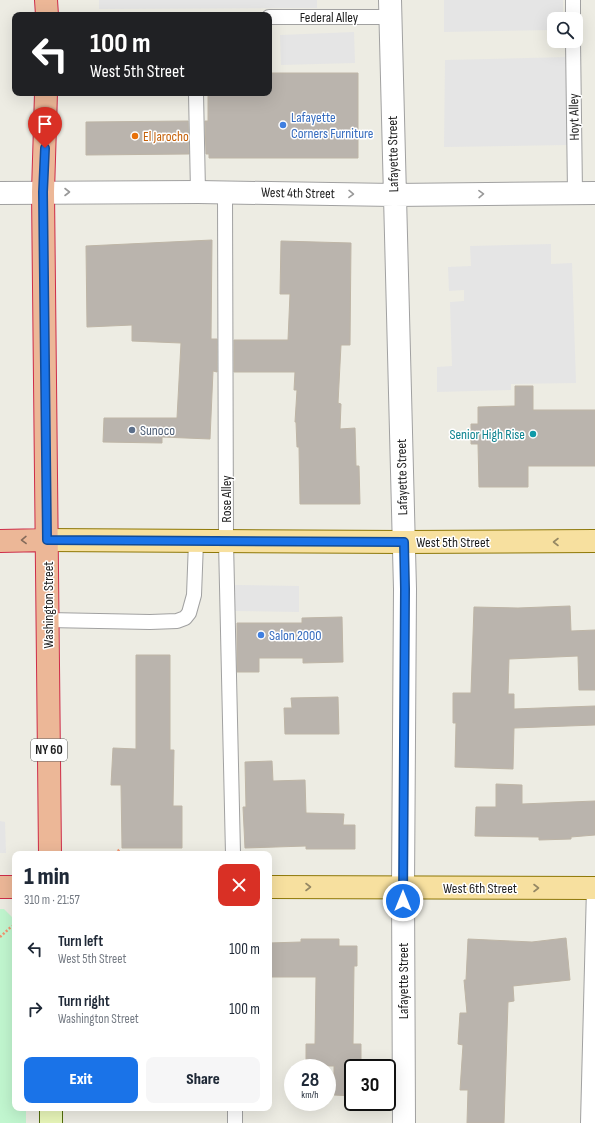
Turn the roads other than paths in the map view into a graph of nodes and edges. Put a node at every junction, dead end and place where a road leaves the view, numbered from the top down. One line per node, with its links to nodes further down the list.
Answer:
1 (46, 0): 4 (highway)
2 (573, 0): 5 (lane)
3 (390, 8): 6 (lane, Federal Alley); 15 (street, Lafayette Street)
4 (47, 12)
5 (573, 12)
6 (272, 18)
7 (574, 48): 14 (lane, Hoyt Alley)
8 (46, 96): 10 (highway, Washington Street / NY 60)
9 (196, 96): 11 (lane)
10 (43, 192): 11 (street, West 4th Street, one-way to 11); 13 (street, West 4th Street); 16 (highway, Washington Street / NY 60)
11 (198, 192): 12 (street, West 4th Street)
12 (225, 192): 15 (street, West 4th Street, one-way to 15); 19 (lane, Rose Alley)
13 (0, 193)
14 (585, 193): 15 (street, West 4th Street, one-way to 14)
15 (394, 195): 20 (street, Lafayette Street)
16 (47, 540): 17 (highway, West 5th Street, one-way to 17); 18 (main road, West 5th Street); 22 (highway, Washington Street / NY 60)
17 (0, 541)
18 (196, 542): 19 (main road, West 5th Street); 22 (lane)
19 (226, 542): 20 (main road, West 5th Street); 24 (lane, Rose Alley)
20 (404, 542): 21 (main road, West 5th Street, one-way to 20); 28 (street, Lafayette Street)
21 (595, 542)
22 (48, 620): 23 (highway, Washington Street / NY 60)
23 (50, 851)
24 (233, 851)
25 (0, 887): 26 (highway)
26 (12, 887)
27 (272, 887): 28 (main road, West 6th Street, one-way to 28)
28 (403, 888): 29 (main road, West 6th Street, one-way to 29); 34 (street, Lafayette Street)
29 (594, 888): 35 (lane)
30 (51, 1111): 32 (main road)
31 (235, 1111): 33 (lane)
32 (51, 1123)
33 (235, 1123)
34 (404, 1123)
35 (588, 1123)

